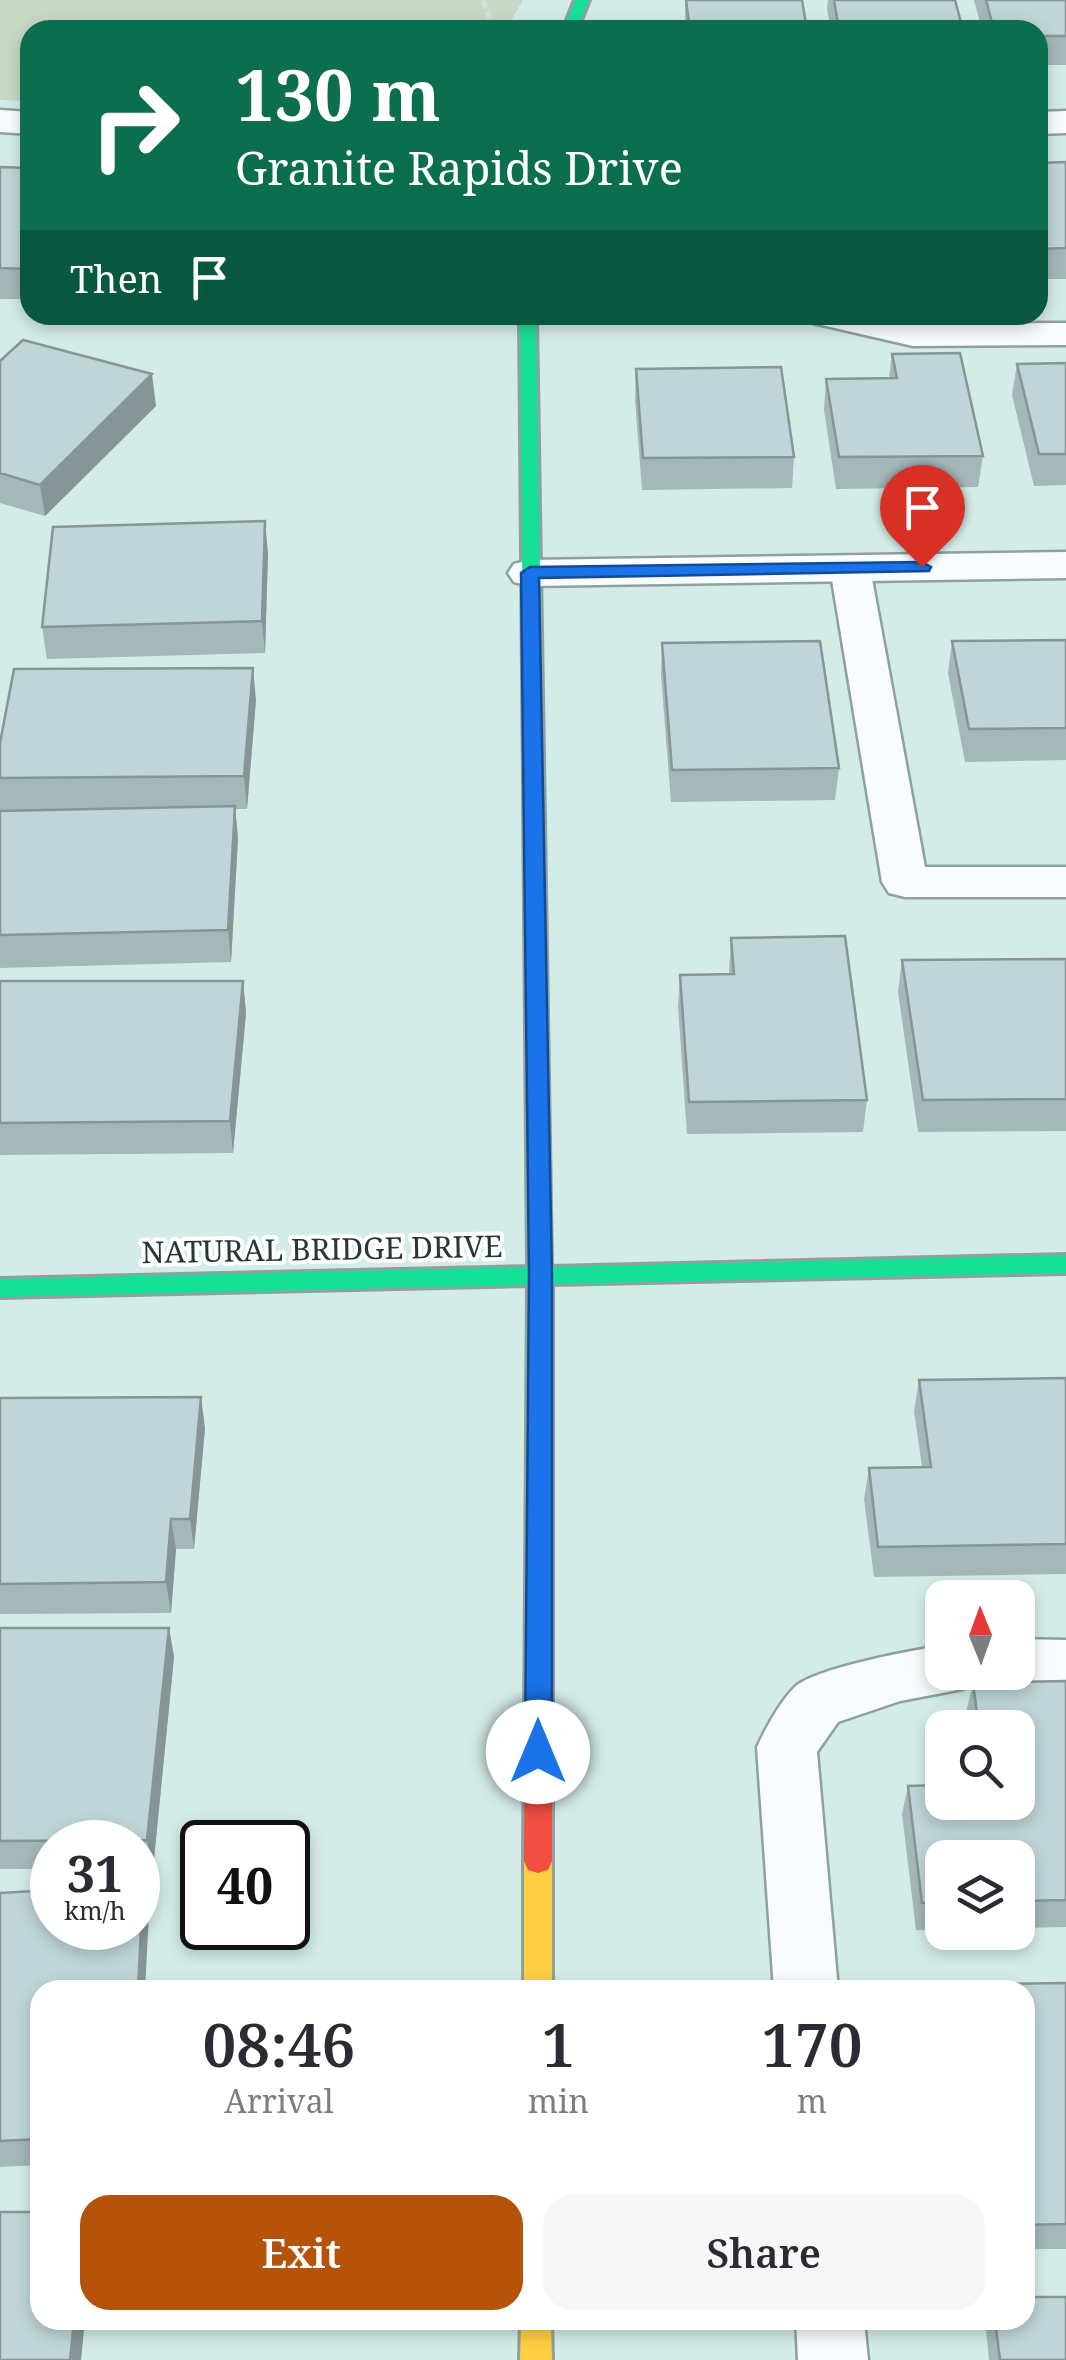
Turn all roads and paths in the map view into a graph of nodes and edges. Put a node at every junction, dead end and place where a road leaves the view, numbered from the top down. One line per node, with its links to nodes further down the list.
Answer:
1 (528, 325): 6 (street)
2 (870, 325): 3 (lane)
3 (1066, 334)
4 (1066, 565): 5 (street)
5 (850, 568): 6 (street); 7 (lane)
6 (530, 573): 9 (street)
7 (1066, 882)
8 (1066, 1264): 9 (street, NATURAL BRIDGE DRIVE)
9 (540, 1276): 10 (street, NATURAL BRIDGE DRIVE); 14 (street)
10 (0, 1288)
11 (1035, 1664): 12 (lane)
12 (1066, 1664)
13 (925, 1673): 15 (lane)
14 (538, 1980)
15 (805, 1980)
16 (536, 2330): 18 (street)
17 (831, 2330): 19 (lane)
18 (536, 2360)
19 (833, 2360)

